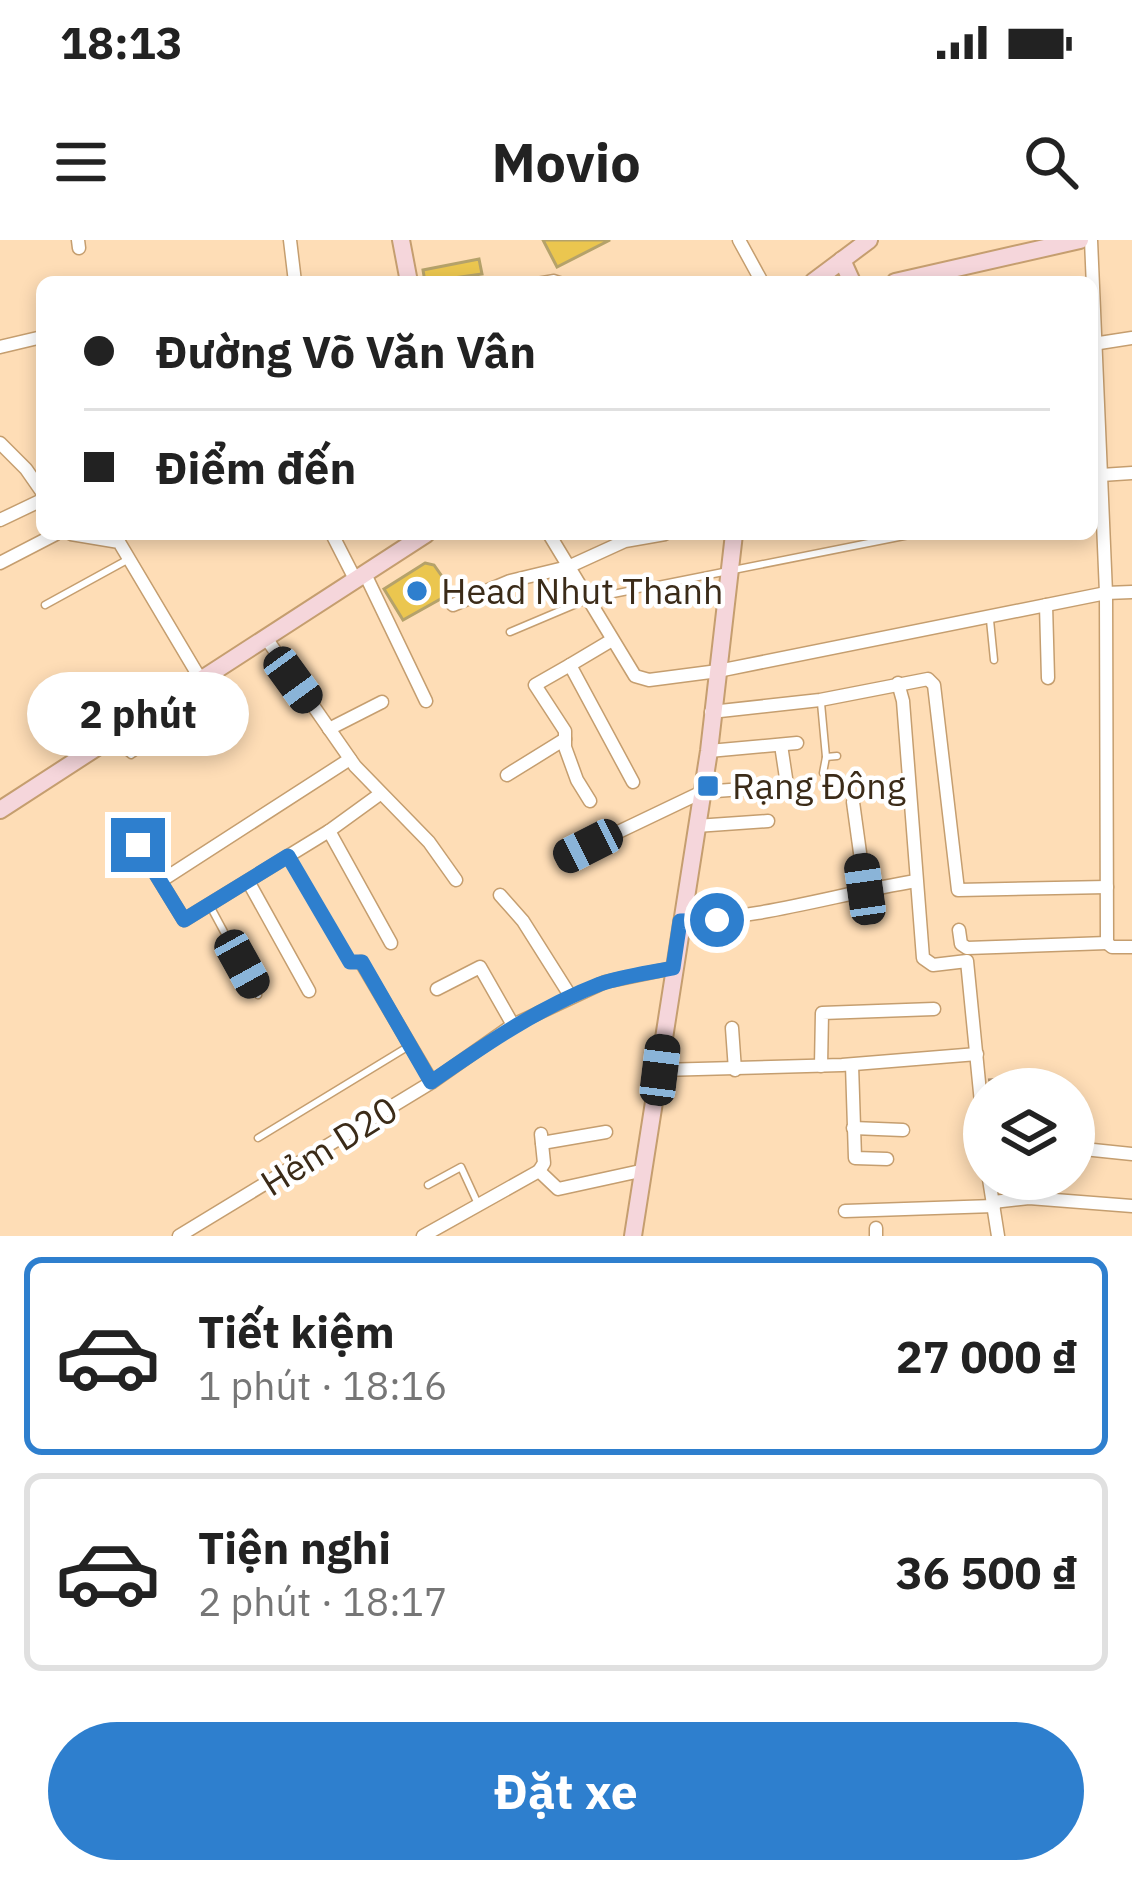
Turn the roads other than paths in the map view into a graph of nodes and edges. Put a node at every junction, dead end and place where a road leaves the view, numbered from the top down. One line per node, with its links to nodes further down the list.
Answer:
1 (290, 240): 8 (street)
2 (401, 240): 9 (main road)
3 (739, 240): 10 (street)
4 (868, 240): 7 (main road)
5 (1080, 240): 13 (main road)
6 (1091, 240): 14 (street)
7 (842, 260): 11 (main road); 12 (main road)
8 (294, 276)
9 (408, 276)
10 (759, 276)
11 (821, 276)
12 (849, 276)
13 (922, 276)
14 (1092, 276)
15 (36, 338): 18 (street)
16 (1132, 338): 17 (street)
17 (1098, 343)
18 (0, 347)
19 (0, 443): 23 (street)
20 (1098, 464): 22 (street)
21 (1132, 473): 22 (street)
22 (1100, 476): 24 (street)
23 (36, 486)
24 (1098, 493)
25 (36, 499): 27 (street)
26 (1098, 512): 42 (street)
27 (0, 520)
28 (44, 540): 37 (street)
29 (107, 540): 36 (street)
30 (336, 540): 40 (street)
31 (417, 540): 40 (main road)
32 (552, 540): 38 (street)
33 (616, 540): 38 (street)
34 (733, 540): 39 (main road)
35 (884, 540): 39 (lane)
36 (130, 558): 44 (lane); 55 (street)
37 (0, 563)
38 (568, 567): 43 (street); 45 (street)
39 (730, 571): 43 (lane); 53 (main road)
40 (361, 578): 49 (main road); 58 (street)
41 (1132, 592): 42 (street)
42 (1106, 593): 46 (street); 89 (street)
43 (588, 599): 48 (lane); 50 (street)
44 (45, 605)
45 (453, 605)
46 (1046, 605): 47 (street); 54 (street)
47 (990, 616): 51 (lane); 53 (street)
48 (510, 632)
49 (266, 638): 55 (main road); 61 (street)
50 (612, 640): 52 (street); 53 (street)
51 (994, 660)
52 (570, 665): 62 (street); 72 (street)
53 (718, 671): 60 (main road)
54 (1048, 678)
55 (201, 680): 78 (main road)
56 (898, 683): 57 (street); 88 (street); 89 (street)
57 (820, 700): 60 (street); 67 (lane)
58 (426, 701)
59 (382, 702): 61 (street)
60 (711, 712): 65 (main road)
61 (328, 730): 68 (street)
62 (565, 739): 70 (street); 76 (street)
63 (797, 743): 64 (street)
64 (781, 745): 65 (street); 71 (street)
65 (709, 751): 74 (main road)
66 (837, 756): 67 (lane)
67 (826, 757): 69 (lane)
68 (350, 759): 75 (street); 87 (street)
69 (823, 773)
70 (507, 775)
71 (786, 778)
72 (633, 782)
73 (770, 787): 74 (street)
74 (702, 792): 80 (main road); 84 (street)
75 (380, 794): 81 (street); 86 (street)
76 (590, 802)
77 (853, 802): 90 (street)
78 (0, 810)
79 (768, 821): 80 (street)
80 (696, 826): 93 (main road)
81 (328, 831): 83 (street); 95 (street)
82 (138, 845): 87 (street)
83 (288, 856): 85 (street); 98 (lane)
84 (566, 857)
85 (248, 880): 92 (street); 101 (street)
86 (456, 880)
87 (161, 881): 92 (street)
88 (916, 881): 90 (street); 108 (street)
89 (1107, 887): 96 (street)
90 (865, 889): 93 (street)
91 (500, 895): 103 (street)
92 (209, 904): 102 (lane)
93 (680, 921): 99 (main road)
94 (959, 929): 96 (street)
95 (391, 943)
96 (1107, 943): 97 (street)
97 (1132, 947)
98 (362, 962): 107 (street)
99 (673, 968): 103 (street, Hẻm D20); 112 (main road)
100 (437, 988): 105 (street)
101 (309, 991)
102 (258, 995)
103 (571, 997): 105 (street, Hẻm D20)
104 (934, 1009): 110 (street)
105 (513, 1025): 114 (street, Hẻm D20)
106 (732, 1028): 113 (street)
107 (409, 1046): 114 (street); 118 (lane)
108 (977, 1054): 109 (street); 111 (street)
109 (851, 1065): 110 (street); 115 (street)
110 (821, 1066): 113 (street)
111 (978, 1068)
112 (660, 1070): 113 (street); 122 (main road)
113 (735, 1070)
114 (431, 1082): 131 (street, Hẻm D20)
115 (853, 1128): 116 (street); 121 (street)
116 (903, 1130)
117 (606, 1132): 123 (street)
118 (258, 1138)
119 (1095, 1150): 120 (street)
120 (1132, 1154)
121 (887, 1160)
122 (645, 1169): 123 (street); 132 (main road)
123 (539, 1171): 127 (street)
124 (428, 1185): 127 (lane)
125 (992, 1200): 126 (street)
126 (993, 1203): 128 (street); 129 (street); 133 (street)
127 (478, 1204): 130 (street)
128 (1132, 1206)
129 (845, 1211)
130 (431, 1234)
131 (179, 1236)
132 (633, 1236)
133 (998, 1236)

